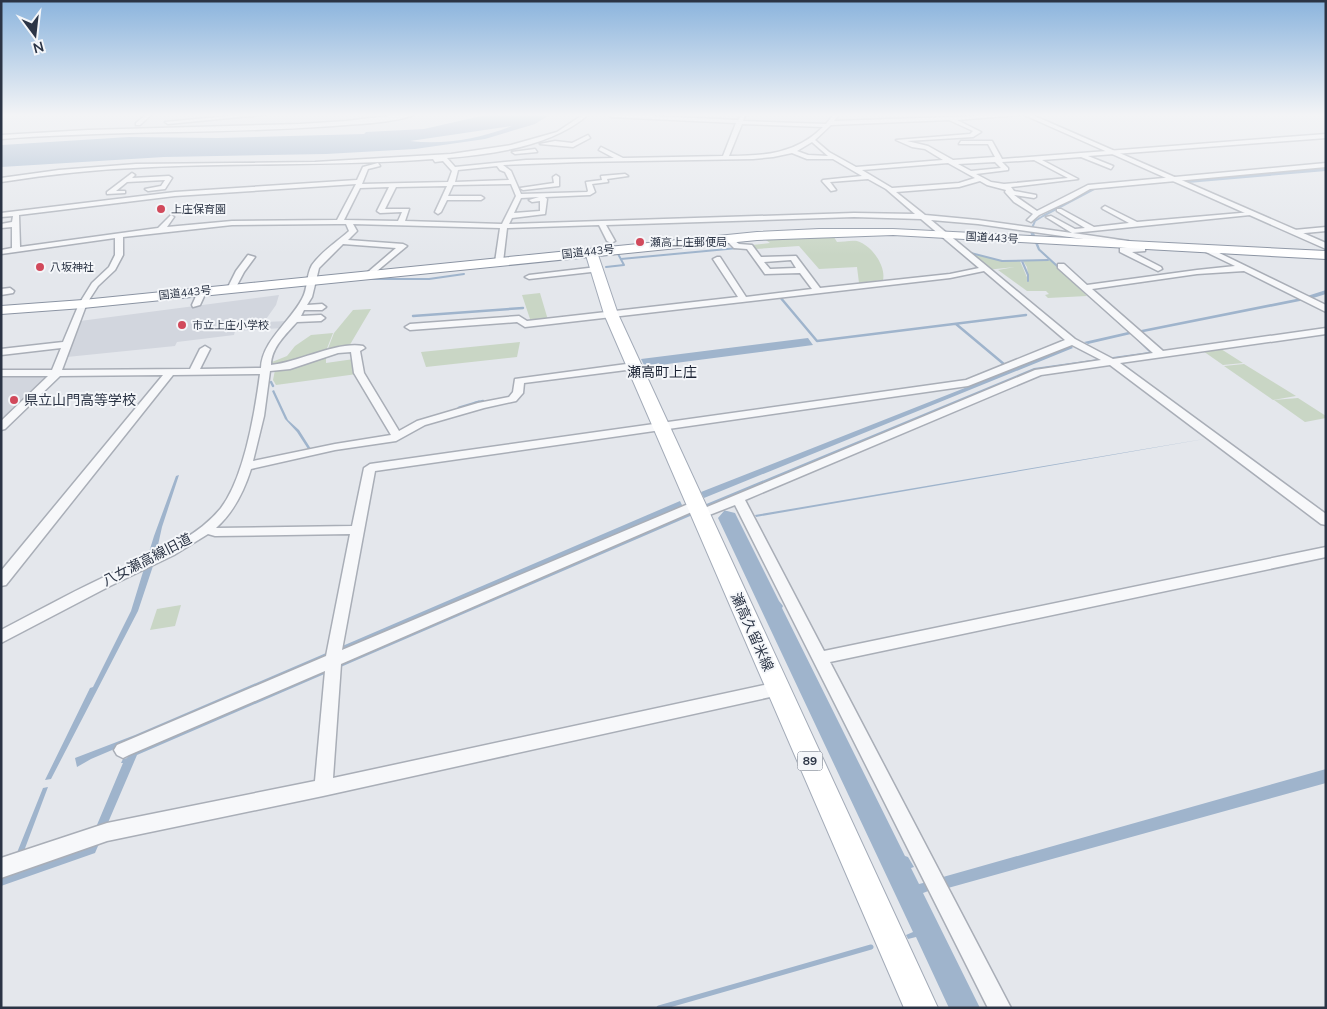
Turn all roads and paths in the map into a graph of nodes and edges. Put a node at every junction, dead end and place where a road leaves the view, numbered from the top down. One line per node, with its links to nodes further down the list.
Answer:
1 (394, 161): 19 (street)
2 (409, 161): 14 (street)
3 (524, 161): 16 (street)
4 (587, 161): 17 (street); 22 (street)
5 (633, 161): 17 (street)
6 (843, 161): 24 (street)
7 (964, 161): 13 (street)
8 (999, 161): 26 (street)
9 (1040, 161): 36 (street)
10 (1095, 161): 20 (street)
11 (1132, 161): 37 (street)
12 (447, 162): 15 (street); 23 (street)
13 (949, 162): 24 (street); 26 (street)
14 (389, 164): 21 (street); 25 (street)
15 (426, 164)
16 (499, 164): 23 (street); 47 (street)
17 (620, 164)
18 (1326, 165): 37 (street)
19 (288, 166): 21 (street); 38 (street)
20 (1110, 167)
21 (362, 168): 43 (street)
22 (588, 168)
23 (453, 169): 40 (street)
24 (857, 169): 33 (street)
25 (383, 171)
26 (969, 173): 35 (street)
27 (1326, 173): 31 (street)
28 (132, 174): 39 (street)
29 (475, 176): 40 (street)
30 (625, 176): 47 (street)
31 (1286, 176)
32 (556, 177): 47 (street)
33 (871, 177): 51 (street); 52 (street)
34 (376, 178): 46 (street)
35 (980, 179): 49 (street); 52 (street)
36 (1075, 179): 48 (street); 49 (street)
37 (1172, 179): 45 (street); 48 (street)
38 (1, 180)
39 (126, 180): 53 (street); 58 (street)
40 (451, 180): 41 (street); 44 (street); 56 (street)
41 (496, 182): 47 (street); 50 (street)
42 (1207, 183): 45 (street)
43 (359, 184): 46 (street); 58 (street); 70 (street)
44 (394, 184): 46 (street); 72 (street)
45 (1185, 184): 54 (street); 62 (street)
46 (370, 185)
47 (515, 186): 66 (street); 66 (street)
48 (1091, 186): 64 (street)
49 (1007, 189): 55 (street); 64 (street)
50 (494, 190)
51 (833, 190)
52 (892, 190): 69 (street)
53 (127, 192)
54 (1118, 192)
55 (1034, 196)
56 (443, 198): 57 (street); 61 (street)
57 (481, 198)
58 (132, 199): 63 (street)
59 (1105, 208): 75 (street)
60 (1059, 210): 79 (street)
61 (438, 212)
62 (1250, 213): 75 (street); 84 (street)
63 (16, 214): 65 (street); 74 (street)
64 (1037, 214): 78 (street)
65 (1, 215)
66 (510, 216): 77 (street)
67 (171, 217): 80 (street)
68 (1049, 217): 83 (street)
69 (923, 218): 73 (street); 78 (street); 86 (street)
70 (339, 223): 71 (street); 80 (street)
71 (349, 223): 72 (street); 89 (street)
72 (400, 223): 77 (street)
73 (601, 223): 77 (street); 88 (street)
74 (16, 224): 76 (street); 92 (street)
75 (1135, 224): 79 (street)
76 (1, 226)
77 (504, 226): 100 (street)
78 (1026, 228): 82 (street)
79 (1091, 228): 83 (street)
80 (160, 229): 85 (street)
81 (1326, 229): 84 (street)
82 (1046, 231): 83 (street); 90 (street)
83 (1073, 231)
84 (1294, 232): 91 (street)
85 (119, 235): 92 (street); 115 (street)
86 (943, 235): 90 (highway, 国道443号); 95 (highway, 国道443号); 103 (street)
87 (731, 240): 99 (street)
88 (611, 241)
89 (341, 242): 107 (street); 109 (street, 八女瀬高線旧道)
90 (1138, 246): 93 (highway, 国道443号); 104 (street)
91 (1326, 246)
92 (16, 250): 94 (street)
93 (1209, 250): 96 (highway, 国道443号); 102 (street)
94 (1, 252)
95 (591, 252): 100 (highway, 国道443号); 105 (main road, 瀬高久留米線 / 89)
96 (1326, 256)
97 (251, 257): 111 (street)
98 (717, 259): 114 (street)
99 (758, 260): 106 (street); 106 (street)
100 (499, 262): 107 (highway, 国道443号)
101 (1061, 266): 110 (street)
102 (1245, 268): 110 (street); 118 (street)
103 (984, 269): 112 (street); 125 (street)
104 (1158, 269)
105 (597, 270): 108 (street); 121 (main road, 瀬高久留米線 / 89)
106 (802, 270): 112 (street)
107 (371, 274): 109 (highway, 国道443号)
108 (529, 277)
109 (311, 280): 111 (highway, 国道443号); 120 (street, 八女瀬高線旧道)
110 (1086, 288): 129 (street)
111 (230, 289): 113 (highway, 国道443号)
112 (817, 290): 114 (street)
113 (202, 292): 115 (highway, 国道443号); 116 (street)
114 (743, 299): 121 (street)
115 (84, 302): 119 (highway, 国道443号); 126 (street)
116 (196, 305)
117 (322, 307): 120 (street)
118 (1326, 308)
119 (1, 310)
120 (298, 313): 122 (street); 132 (street, 八女瀬高線旧道)
121 (611, 314): 123 (street); 131 (main road, 瀬高久留米線 / 89)
122 (321, 318)
123 (410, 326)
124 (1326, 331): 129 (street)
125 (1072, 342): 130 (street); 138 (street)
126 (67, 344): 128 (street); 135 (street)
127 (205, 349): 134 (street)
128 (1, 352)
129 (1162, 355): 130 (street)
130 (1112, 362): 141 (street); 143 (street)
131 (634, 366): 138 (main road, 瀬高久留米線 / 89); 140 (street)
132 (266, 370): 134 (street); 139 (street); 140 (street, 八女瀬高線旧道)
133 (171, 371): 134 (street); 135 (street); 147 (street)
134 (194, 371)
135 (57, 372): 136 (street); 137 (street)
136 (1, 373)
137 (1, 427)
138 (661, 427): 142 (main road, 瀬高久留米線 / 89); 145 (street)
139 (395, 433)
140 (245, 466): 144 (street, 八女瀬高線旧道)
141 (738, 499): 142 (street); 149 (street)
142 (695, 510): 150 (street); 151 (main road, 瀬高久留米線 / 89)
143 (1326, 520)
144 (205, 529): 145 (street); 148 (street, 八女瀬高線旧道)
145 (358, 531): 150 (street)
146 (1326, 552): 149 (street)
147 (1, 581)
148 (1, 637)
149 (821, 658): 156 (street)
150 (333, 660): 152 (street); 153 (street)
151 (778, 689): 153 (street); 155 (main road, 瀬高久留米線 / 89)
152 (123, 750)
153 (323, 788): 154 (street)
154 (1, 868)
155 (921, 1008)
156 (1000, 1008)

